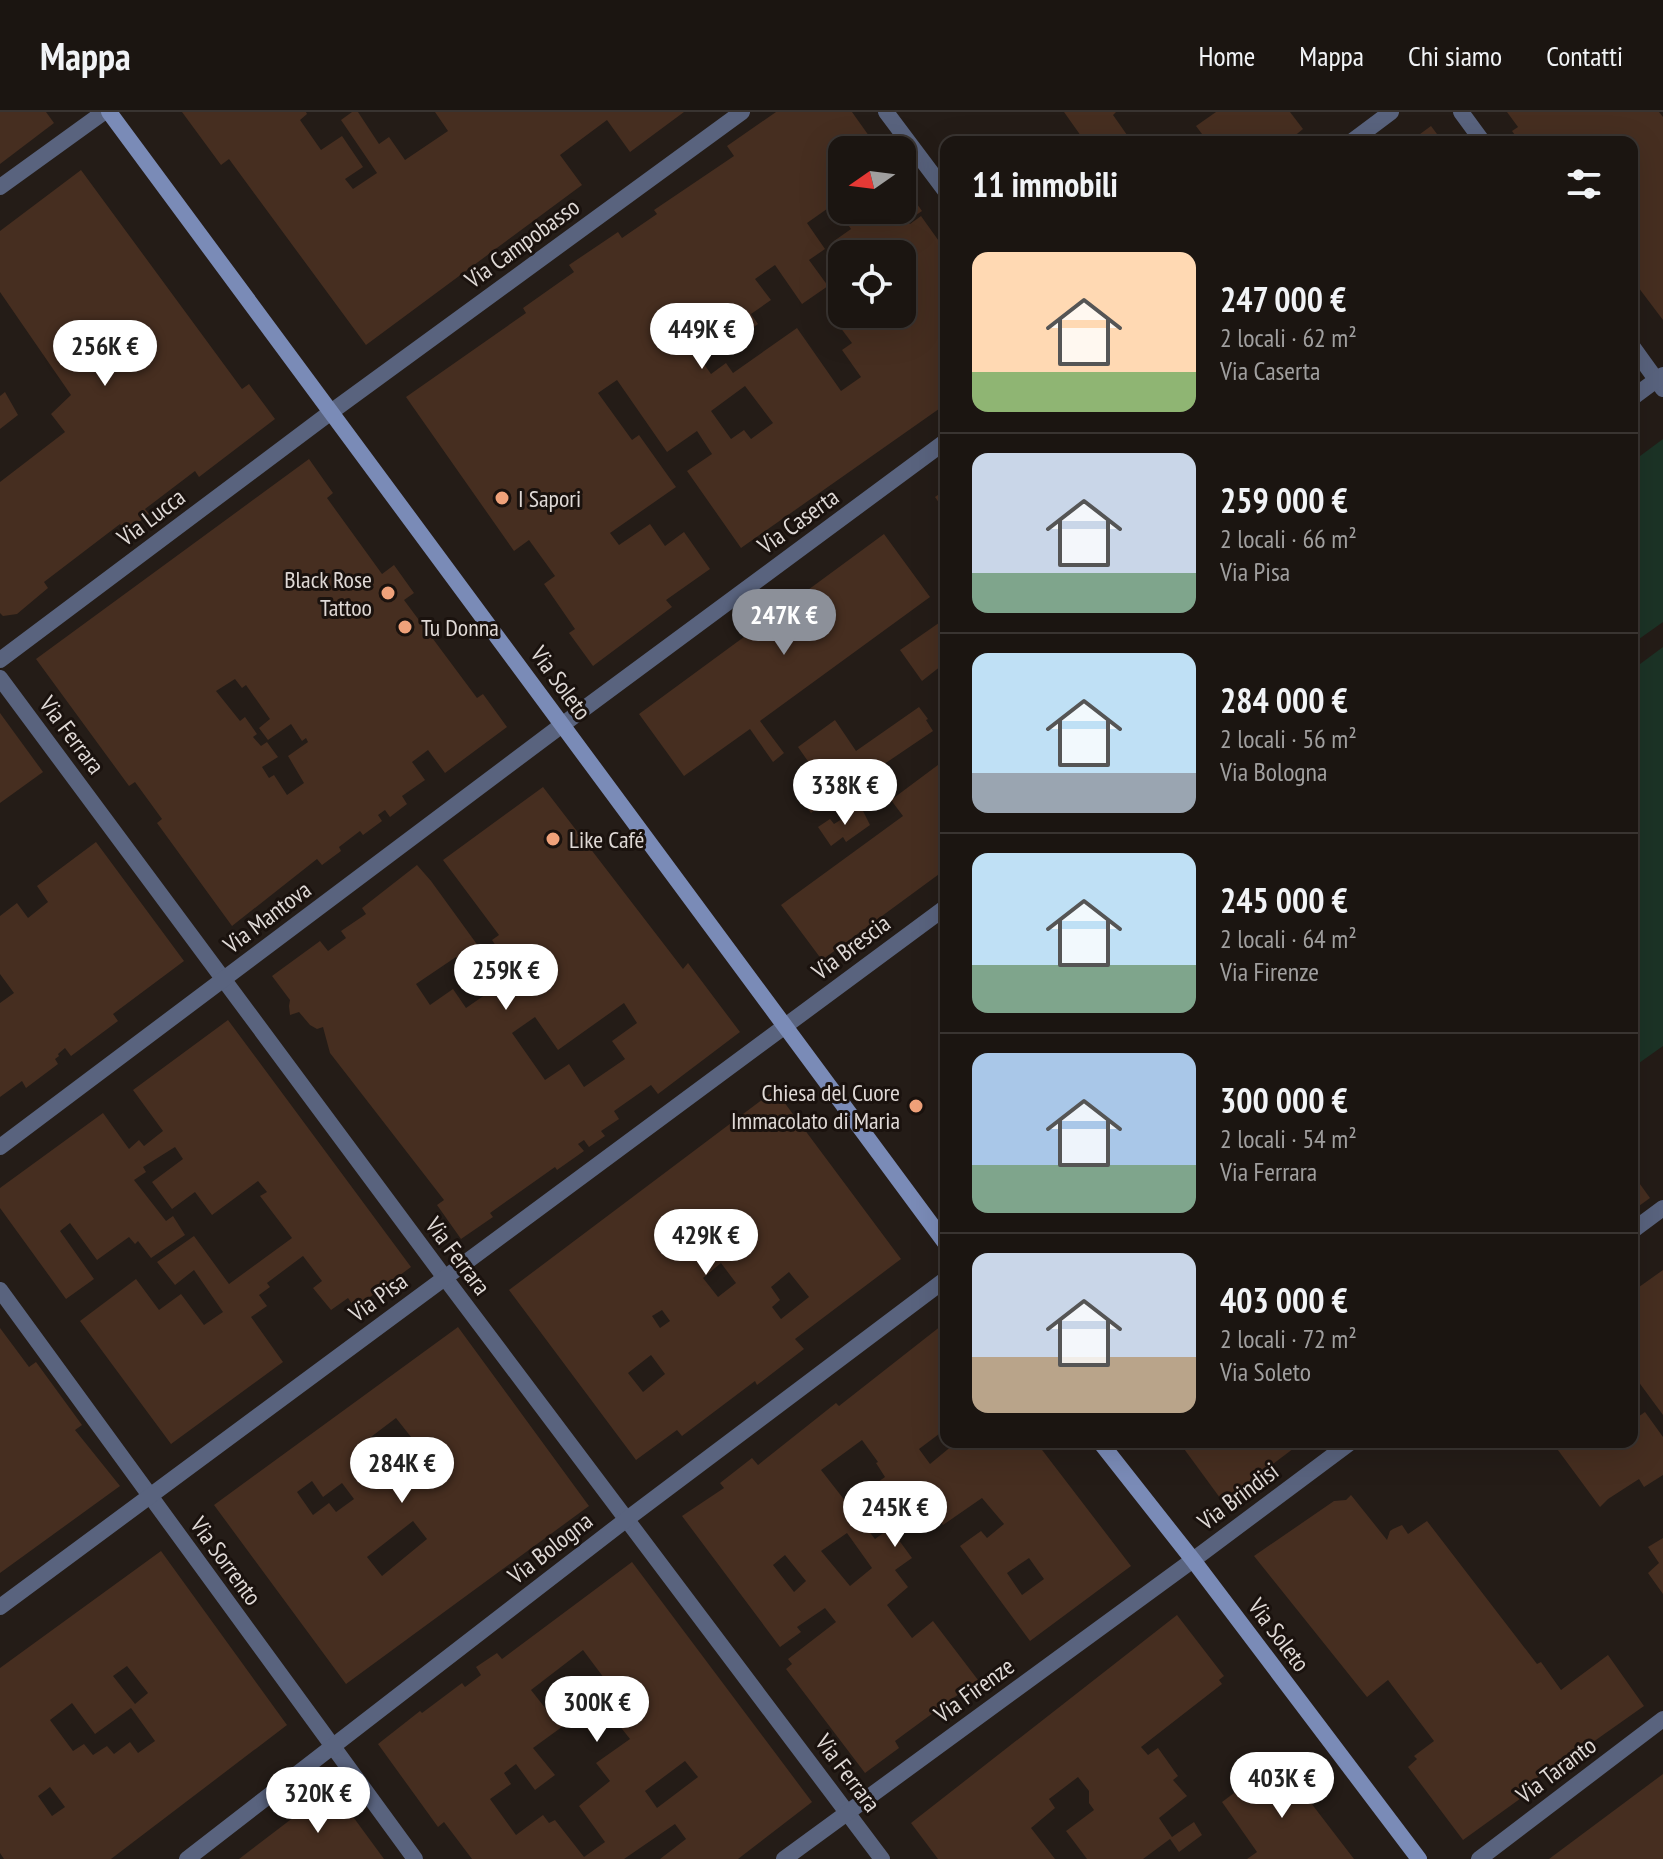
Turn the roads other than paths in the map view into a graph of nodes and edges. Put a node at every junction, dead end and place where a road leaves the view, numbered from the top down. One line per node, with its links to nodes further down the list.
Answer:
1 (106, 112): 9 (street); 13 (street, Via Soleto)
2 (742, 112): 13 (street, Via Campobasso)
3 (886, 112): 8 (street)
4 (1391, 112): 6 (street)
5 (1461, 112): 7 (street)
6 (1359, 136)
7 (1479, 136)
8 (940, 184)
9 (0, 187)
10 (1638, 353): 11 (street)
11 (1661, 381): 12 (street)
12 (1638, 394)
13 (331, 412): 15 (street, Via Lucca); 17 (street, Via Soleto)
14 (940, 445): 17 (street, Via Caserta)
15 (0, 660)
16 (0, 678): 19 (street, Via Ferrara)
17 (562, 725): 19 (street, Via Mantova); 20 (street, Via Soleto)
18 (940, 911): 20 (street, Via Brescia)
19 (224, 980): 21 (street, Via Mantova); 25 (street, Via Ferrara)
20 (785, 1026): 24 (street, Via Soleto); 25 (street, Via Pisa)
21 (0, 1147)
22 (1663, 1208): 23 (street)
23 (1638, 1227)
24 (940, 1236)
25 (445, 1278): 30 (street, Via Pisa); 31 (street, Via Ferrara)
26 (940, 1284): 31 (street, Via Bologna)
27 (0, 1290): 30 (street, Via Sorrento)
28 (1105, 1448): 32 (street, Via Soleto)
29 (1343, 1448): 32 (street, Via Brindisi)
30 (148, 1496): 33 (street, Via Pisa); 35 (street, Via Sorrento)
31 (627, 1519): 35 (street, Via Bologna); 36 (street, Via Ferrara)
32 (1193, 1560): 36 (street, Via Firenze); 41 (street, Via Soleto)
33 (0, 1607)
34 (1663, 1719): 42 (street, Via Taranto)
35 (332, 1745): 37 (street, Via Bologna); 38 (street, Via Sorrento)
36 (847, 1812): 39 (street, Via Firenze); 40 (street, Via Ferrara)
37 (187, 1859)
38 (415, 1859)
39 (784, 1859)
40 (882, 1859)
41 (1419, 1859)
42 (1479, 1859)

